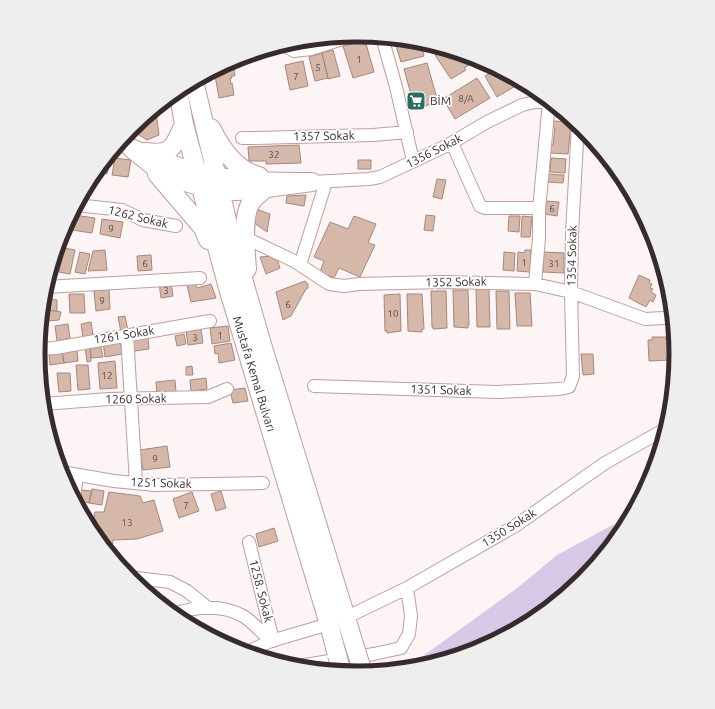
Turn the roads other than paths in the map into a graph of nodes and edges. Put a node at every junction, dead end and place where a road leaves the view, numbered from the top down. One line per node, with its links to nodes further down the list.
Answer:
1 (327, 44): 3 (street)
2 (384, 44): 10 (street)
3 (291, 49)
4 (196, 87): 7 (highway, Mustafa Kemal Bulvarı)
5 (179, 98): 9 (highway, Mustafa Kemal Bulvarı)
6 (542, 103): 13 (street, 1356 Sokak)
7 (201, 108): 17 (highway); 19 (highway, Mustafa Kemal Bulvarı)
8 (549, 108): 22 (street)
9 (184, 124): 14 (highway); 16 (highway, Mustafa Kemal Bulvarı)
10 (407, 132): 12 (street, 1357 Sokak); 15 (street)
11 (577, 133): 30 (street, 1354 Sokak)
12 (242, 138)
13 (452, 143): 15 (street, 1356 Sokak); 22 (street)
14 (131, 148): 16 (highway); 29 (highway)
15 (413, 161): 18 (street, 1356 Sokak)
16 (199, 180): 19 (highway); 29 (highway, Mustafa Kemal Bulvarı)
17 (283, 182): 18 (highway); 19 (highway)
18 (319, 182): 20 (highway); 25 (street)
19 (218, 184): 20 (highway); 31 (highway, Mustafa Kemal Bulvarı)
20 (266, 188): 24 (highway)
21 (83, 205): 23 (street, 1262 Sokak)
22 (539, 210): 27 (street)
23 (176, 226)
24 (246, 238): 25 (street, 1352 Sokak); 31 (highway)
25 (300, 266): 27 (street, 1352 Sokak)
26 (200, 278): 28 (street)
27 (536, 284): 30 (street, 1352 Sokak)
28 (53, 287)
29 (228, 288): 53 (highway, Mustafa Kemal Bulvarı)
30 (571, 292): 32 (street, 1352 Sokak); 37 (street, 1354 Sokak)
31 (251, 306): 52 (highway, Mustafa Kemal Bulvarı)
32 (667, 317)
33 (210, 321): 34 (street, 1261 Sokak)
34 (127, 335): 35 (street, 1261 Sokak); 39 (street)
35 (45, 349)
36 (314, 386): 37 (street, 1351 Sokak)
37 (569, 387)
38 (227, 389): 39 (street, 1260 Sokak)
39 (132, 398): 40 (street, 1260 Sokak); 45 (street)
40 (49, 404)
41 (660, 433): 49 (street, 1350 Sokak)
42 (69, 474): 43 (street, 1251 Sokak)
43 (77, 476): 45 (street, 1251 Sokak); 46 (street)
44 (263, 482): 45 (street, 1251 Sokak)
45 (136, 483)
46 (75, 489)
47 (249, 542): 54 (street, 1258. Sokak)
48 (140, 578): 50 (street)
49 (407, 588): 52 (street, 1350 Sokak); 56 (street)
50 (208, 608): 51 (street); 54 (street)
51 (181, 612)
52 (345, 618): 58 (highway, Mustafa Kemal Bulvarı, bridge)
53 (329, 624): 54 (street); 57 (highway, Mustafa Kemal Bulvarı, bridge)
54 (272, 641): 55 (street)
55 (254, 649)
56 (314, 664)
57 (340, 666)
58 (361, 667)

